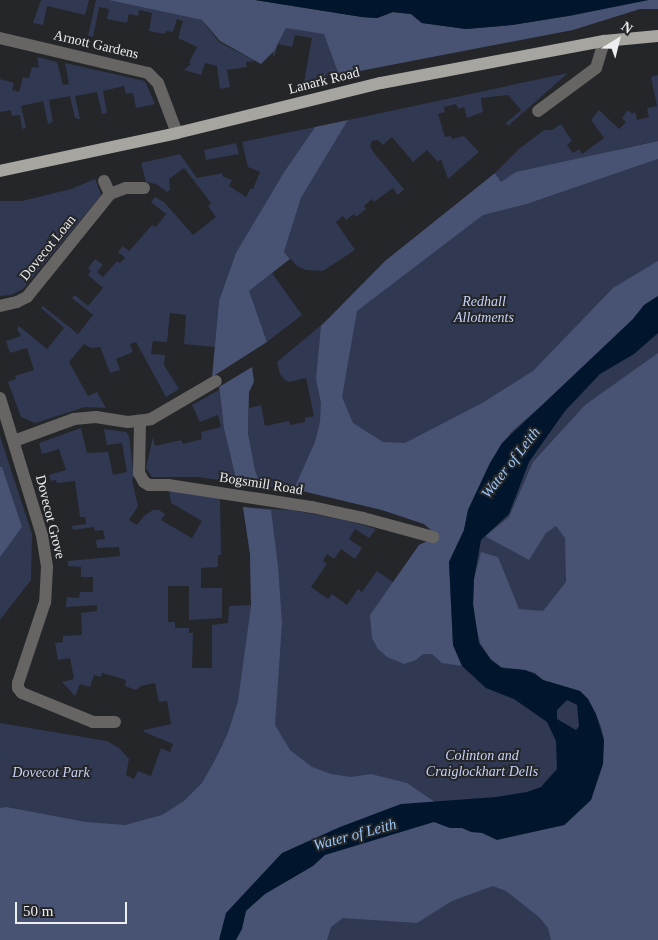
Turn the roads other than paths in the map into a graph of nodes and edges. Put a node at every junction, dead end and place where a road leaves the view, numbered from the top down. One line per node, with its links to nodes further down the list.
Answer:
1 (658, 36): 3 (main road, Lanark Road)
2 (0, 38): 5 (street, Arnott Gardens)
3 (604, 41): 4 (street); 5 (main road, Lanark Road)
4 (538, 111)
5 (177, 132): 6 (main road, Lanark Road)
6 (0, 171)
7 (104, 181): 9 (street)
8 (144, 188): 9 (street)
9 (110, 194): 10 (street, Dovecot Loan)
10 (0, 306)
11 (216, 381): 13 (street)
12 (0, 398): 14 (street, Dovecot Grove)
13 (140, 422): 14 (street); 15 (street, Bogsmill Road)
14 (14, 441): 16 (street, Dovecot Grove)
15 (433, 537)
16 (115, 722)

